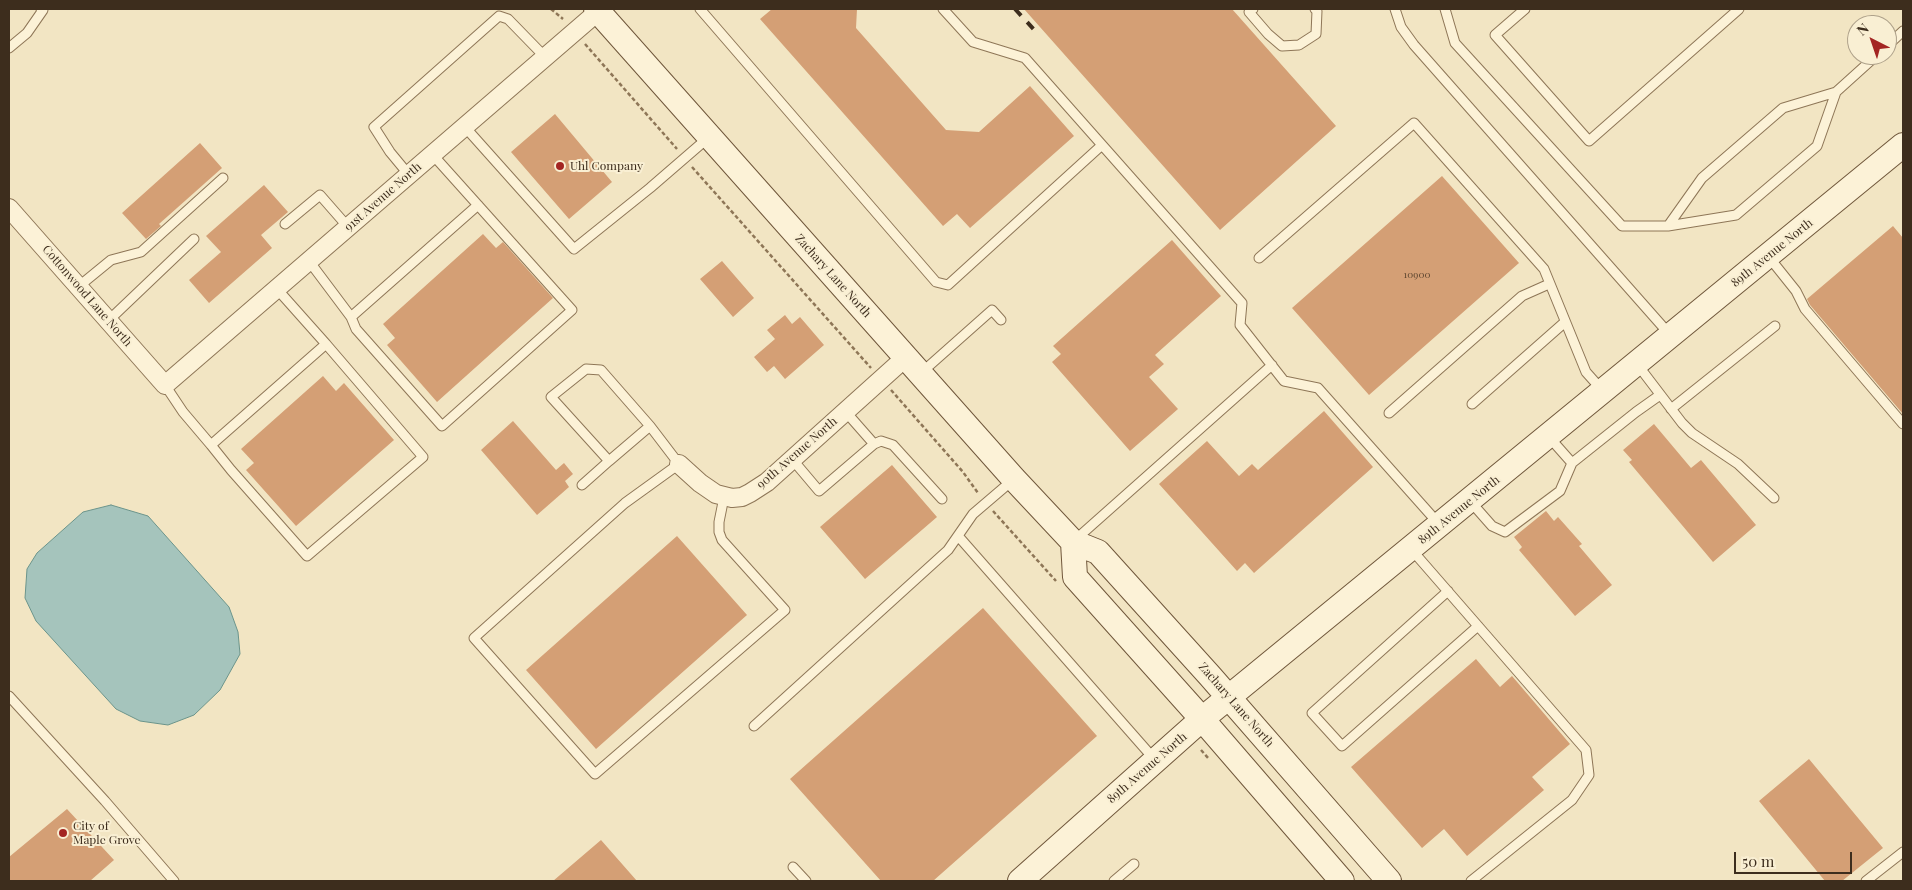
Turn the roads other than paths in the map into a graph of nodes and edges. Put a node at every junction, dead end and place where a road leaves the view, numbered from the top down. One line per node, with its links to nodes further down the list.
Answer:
1 (41, 9): 11 (lane)
2 (700, 9): 17 (lane)
3 (943, 9): 17 (lane)
4 (1253, 9): 5 (lane)
5 (1315, 9)
6 (1395, 9): 39 (lane)
7 (1445, 9): 25 (lane)
8 (1525, 9): 9 (lane)
9 (1739, 9)
10 (598, 10): 12 (street, 91st Avenue North); 16 (main road, Zachary Lane North)
11 (9, 48)
12 (544, 57): 15 (street, 91st Avenue North); 20 (lane)
13 (1866, 65): 14 (lane)
14 (1836, 92): 25 (lane); 25 (lane)
15 (465, 127): 16 (lane); 19 (street, 91st Avenue North)
16 (709, 137): 42 (main road, Zachary Lane North)
17 (1102, 145): 43 (lane)
18 (1903, 145): 28 (main road, 89th Avenue North)
19 (433, 155): 20 (street, 91st Avenue North); 22 (lane)
20 (408, 176): 26 (street, 91st Avenue North)
21 (223, 178): 32 (lane)
22 (478, 205): 34 (lane); 34 (lane)
23 (9, 208): 32 (street, Cottonwood Lane North)
24 (285, 224): 26 (lane)
25 (1668, 226)
26 (348, 228): 30 (street, 91st Avenue North)
27 (194, 239): 36 (lane)
28 (1768, 256): 39 (main road, 89th Avenue North); 51 (lane)
29 (1259, 258): 31 (lane)
30 (309, 261): 33 (street, 91st Avenue North); 34 (lane)
31 (1550, 284): 37 (lane); 50 (lane)
32 (78, 287): 36 (street, Cottonwood Lane North)
33 (276, 289): 40 (lane); 44 (street, 91st Avenue North)
34 (351, 317)
35 (1001, 320): 42 (lane)
36 (108, 321): 44 (street, Cottonwood Lane North)
37 (1565, 322): 45 (lane); 47 (lane)
38 (1775, 326): 48 (lane)
39 (1671, 336): 41 (main road, 89th Avenue North)
40 (326, 344): 55 (lane); 55 (lane)
41 (1637, 364): 45 (main road, 89th Avenue North); 46 (lane)
42 (913, 365): 49 (street, 90th Avenue North); 60 (main road, Zachary Lane North)
43 (1272, 365): 66 (lane); 68 (lane)
44 (165, 385): 55 (lane)
45 (1603, 392): 53 (main road, 89th Avenue North)
46 (1660, 395): 48 (lane); 58 (lane)
47 (1472, 404)
48 (1670, 408): 63 (lane)
49 (845, 411): 54 (lane); 56 (street, 90th Avenue North)
50 (1389, 413)
51 (1903, 424)
52 (650, 426): 57 (lane); 57 (lane); 59 (lane)
53 (1549, 437): 58 (lane); 65 (main road, 89th Avenue North)
54 (874, 444): 56 (lane); 64 (lane)
55 (211, 445)
56 (792, 459): 62 (street, 90th Avenue North)
57 (609, 461): 61 (lane)
58 (1572, 463): 65 (lane)
59 (680, 464): 62 (street); 62 (lane)
60 (1014, 479): 67 (lane); 68 (main road, Zachary Lane North)
61 (582, 485)
62 (724, 497)
63 (1774, 498)
64 (942, 499)
65 (1470, 500): 66 (main road, 89th Avenue North)
66 (1440, 525): 69 (main road, 89th Avenue North)
67 (959, 537): 75 (lane); 76 (lane)
68 (1073, 542): 73 (main road, Zachary Lane North); 74 (main road)
69 (1411, 549): 70 (lane); 73 (main road, 89th Avenue North)
70 (1448, 591): 71 (lane); 71 (lane)
71 (1478, 626): 86 (lane)
72 (9, 696): 81 (lane)
73 (1230, 697): 74 (main road, 89th Avenue North); 85 (main road, Zachary Lane North)
74 (1202, 719): 76 (main road, 89th Avenue North); 84 (main road)
75 (754, 726)
76 (1155, 760): 80 (main road, 89th Avenue North)
77 (1903, 852): 87 (lane)
78 (1134, 864): 83 (lane)
79 (793, 867): 82 (lane)
80 (1028, 879)
81 (174, 881)
82 (806, 881)
83 (1114, 881)
84 (1342, 881)
85 (1389, 881)
86 (1471, 881)
87 (1866, 881)

